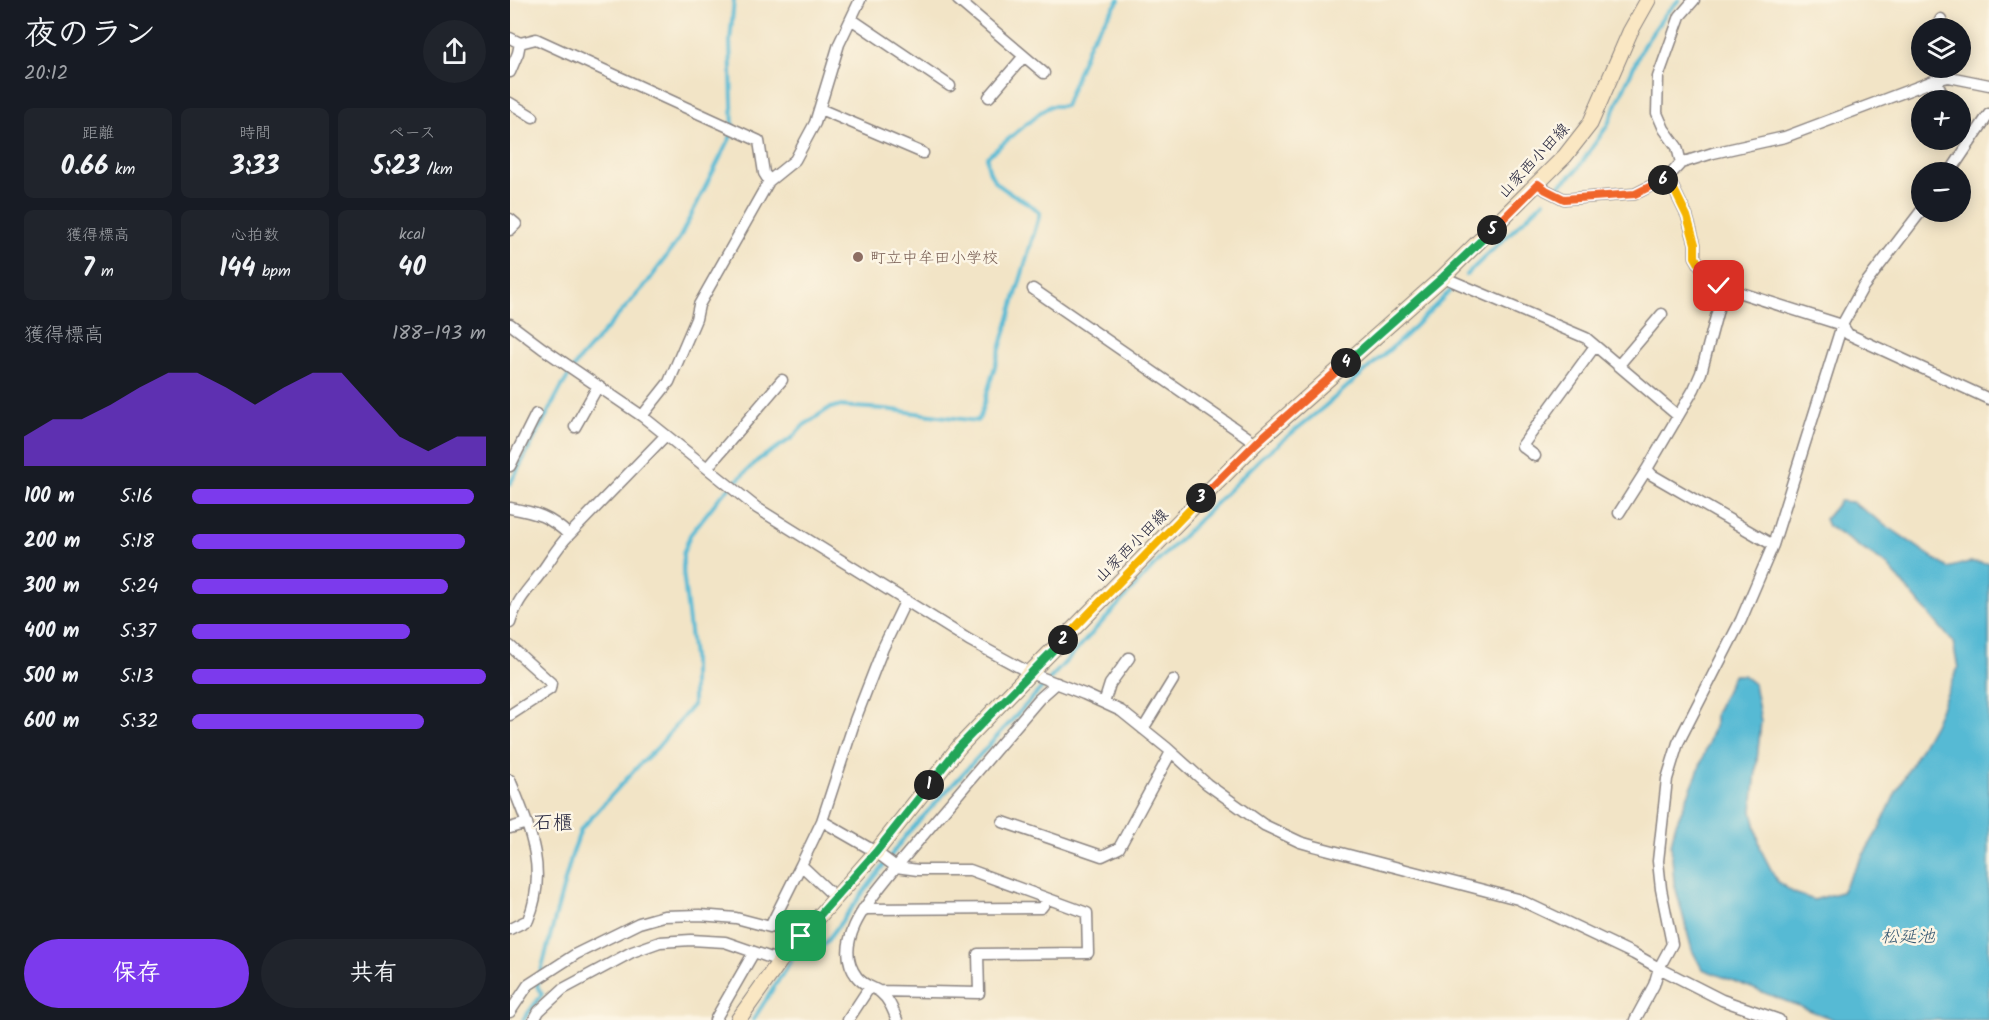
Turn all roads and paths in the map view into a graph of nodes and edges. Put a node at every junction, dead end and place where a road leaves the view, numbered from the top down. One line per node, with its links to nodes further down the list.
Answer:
1 (860, 0): 5 (street)
2 (958, 0): 7 (street)
3 (1648, 0): 26 (main road, 山家西小田線)
4 (1694, 0): 23 (street)
5 (851, 19): 14 (street); 18 (street)
6 (515, 41): 8 (street); 25 (street)
7 (1024, 56): 9 (street); 16 (street)
8 (510, 72)
9 (1044, 73)
10 (1939, 78): 12 (street)
11 (1967, 78): 13 (street)
12 (1936, 80): 15 (street); 23 (street)
13 (1989, 85)
14 (950, 86)
15 (1940, 90)
16 (989, 97)
17 (510, 104): 20 (street)
18 (820, 109): 21 (street); 25 (street)
19 (1989, 114): 22 (street)
20 (533, 117)
21 (923, 153)
22 (1957, 162)
23 (1681, 163): 24 (street)
24 (1668, 177): 26 (street); 32 (street)
25 (769, 181): 43 (street)
26 (1538, 184): 30 (main road, 山家西小田線)
27 (510, 219): 29 (street)
28 (1913, 222): 35 (street)
29 (510, 230)
30 (1443, 277): 36 (street); 46 (main road, 山家西小田線)
31 (1033, 288): 46 (street)
32 (1725, 289): 35 (street); 42 (street)
33 (1662, 314): 37 (street)
34 (510, 324): 39 (street)
35 (1842, 325): 40 (street); 54 (street)
36 (1595, 346): 37 (street); 47 (street)
37 (1618, 366): 42 (street)
38 (782, 380): 49 (street)
39 (598, 386): 43 (street); 44 (street)
40 (1989, 399)
41 (536, 414): 48 (street)
42 (1677, 415): 50 (street)
43 (642, 416): 45 (street)
44 (574, 427)
45 (666, 435): 49 (street); 53 (street)
46 (1256, 443): 59 (main road, 山家西小田線)
47 (1535, 456)
48 (510, 466)
49 (707, 468): 55 (street)
50 (1647, 469): 52 (street); 54 (street)
51 (510, 508): 53 (street)
52 (1618, 513)
53 (569, 535): 56 (street)
54 (1773, 546): 80 (street)
55 (906, 600): 59 (street); 67 (street)
56 (510, 623)
57 (510, 646): 63 (street)
58 (1129, 658): 62 (street)
59 (1030, 673): 61 (street); 71 (main road, 山家西小田線)
60 (1173, 680): 64 (street)
61 (1057, 683): 62 (street); 73 (street)
62 (1104, 703): 64 (street)
63 (510, 715)
64 (1143, 729): 65 (street)
65 (1171, 752): 68 (street); 80 (street)
66 (510, 780): 69 (street)
67 (822, 821): 71 (street); 72 (street)
68 (1003, 822)
69 (527, 823): 70 (street); 77 (street)
70 (510, 828)
71 (876, 852): 73 (street); 74 (main road, 山家西小田線)
72 (801, 865): 74 (street); 82 (street)
73 (896, 867): 75 (street); 76 (street)
74 (835, 897): 79 (main road, 山家西小田線)
75 (1048, 899): 76 (street); 81 (street)
76 (863, 909): 81 (street)
77 (510, 929)
78 (754, 952): 79 (street); 83 (street); 84 (street)
79 (780, 961): 85 (main road, 山家西小田線)
80 (1659, 968): 88 (street); 89 (street)
81 (874, 990): 86 (street); 87 (street)
82 (510, 1012)
83 (534, 1020)
84 (715, 1020)
85 (738, 1020)
86 (848, 1020)
87 (897, 1020)
88 (1635, 1020)
89 (1779, 1020)

